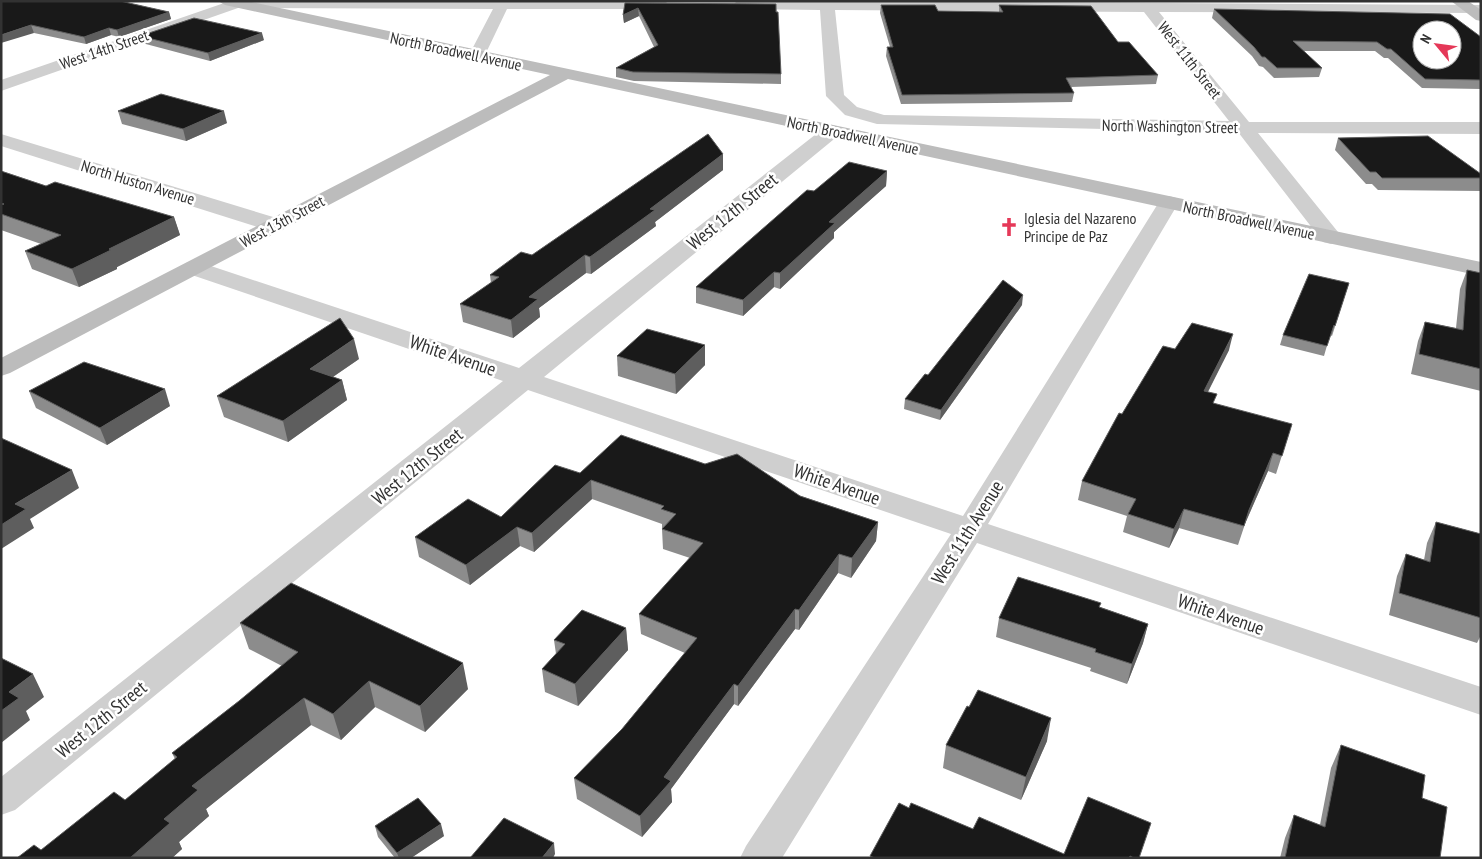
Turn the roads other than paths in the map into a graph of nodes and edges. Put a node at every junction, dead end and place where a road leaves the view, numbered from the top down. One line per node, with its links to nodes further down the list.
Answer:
1 (230, 2): 2 (street, West 14th Street); 8 (main road, North Broadwell Avenue); 10 (street, West 14th Street)
2 (503, 3): 5 (street, West 14th Street); 8 (street)
3 (827, 3): 4 (street); 6 (street); 11 (street, North Washington Street)
4 (1145, 4): 7 (street); 11 (street, West 11th Street)
5 (679, 5)
6 (728, 5)
7 (1472, 9)
8 (477, 56): 9 (main road, North Broadwell Avenue)
9 (563, 74): 13 (main road, North Broadwell Avenue); 16 (main road, West 13th Street)
10 (1, 86)
11 (1243, 127): 12 (street, North Washington Street); 17 (street, West 11th Street)
12 (1481, 128)
13 (832, 131): 15 (main road, North Broadwell Avenue); 21 (street, West 12th Street)
14 (1, 140): 16 (street, North Huston Avenue)
15 (1169, 202): 17 (main road, North Broadwell Avenue); 22 (street, West 11th Avenue)
16 (275, 225): 18 (main road, West 13th Street)
17 (1330, 237): 19 (main road, North Broadwell Avenue)
18 (194, 268): 20 (main road, West 13th Street); 21 (street, White Avenue)
19 (1481, 269)
20 (1, 368)
21 (525, 379): 22 (street, White Avenue); 24 (street, West 12th Street)
22 (970, 529): 23 (street, White Avenue); 25 (street, West 11th Avenue)
23 (1481, 701)
24 (1, 799)
25 (760, 858)

